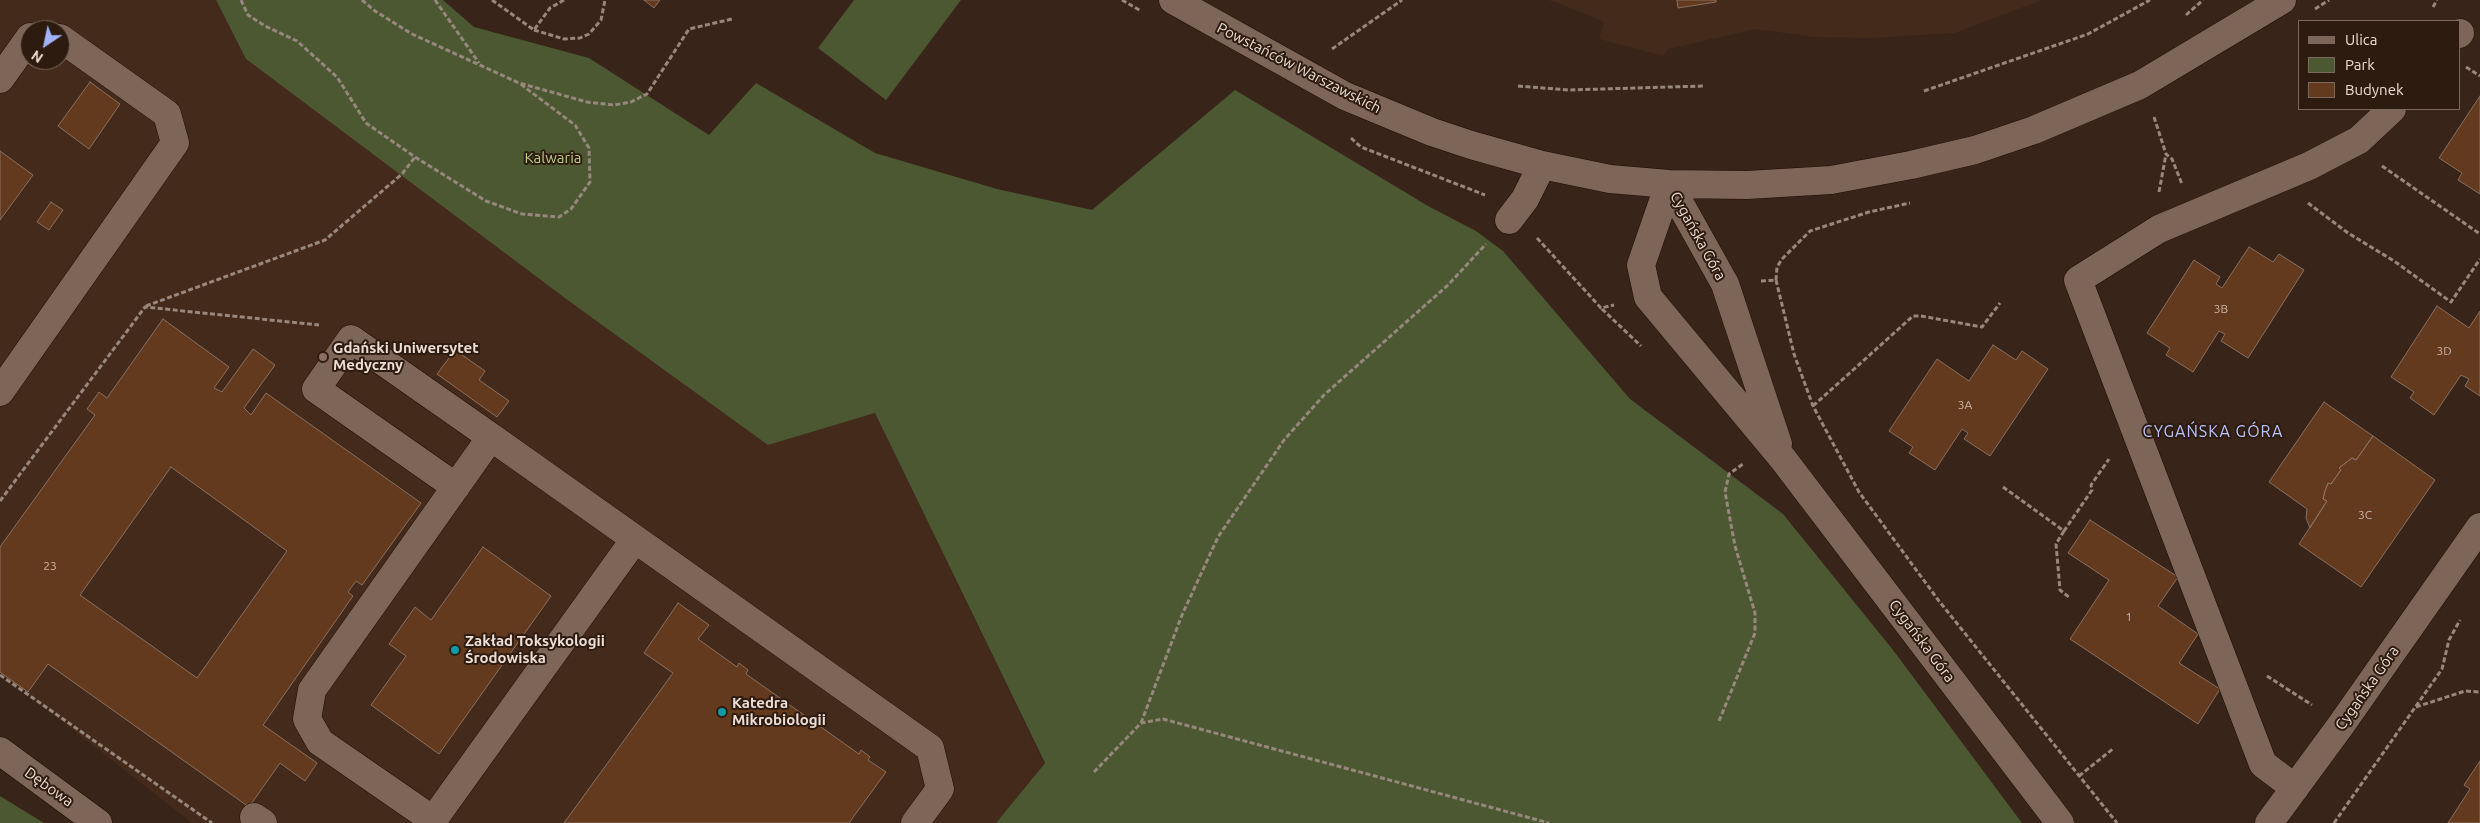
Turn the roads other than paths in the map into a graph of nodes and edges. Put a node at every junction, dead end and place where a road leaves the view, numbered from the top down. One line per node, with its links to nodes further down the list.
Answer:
1 (1172, 0): 7 (street, Powstańców Warszawskich)
2 (2267, 4): 8 (street, Powstańców Warszawskich)
3 (70, 45): 10 (street)
4 (20, 51): 5 (street)
5 (0, 79)
6 (2391, 110): 18 (street)
7 (1542, 165): 8 (street, Powstańców Warszawskich); 9 (street)
8 (1669, 184): 12 (street, Cygańska Góra); 12 (street, Cygańska Góra)
9 (1512, 217)
10 (0, 392)
11 (490, 437): 13 (street); 13 (street); 15 (street)
12 (1783, 459): 22 (street, Cygańska Góra)
13 (456, 487): 19 (street)
14 (2480, 526): 16 (street, Cygańska Góra)
15 (635, 539): 19 (street); 21 (street)
16 (2471, 555): 18 (street, Cygańska Góra)
17 (0, 752): 20 (street, Dębowa)
18 (2295, 788): 23 (street, Cygańska Góra)
19 (432, 821)
20 (98, 823)
21 (916, 823)
22 (2060, 823)
23 (2269, 823)

